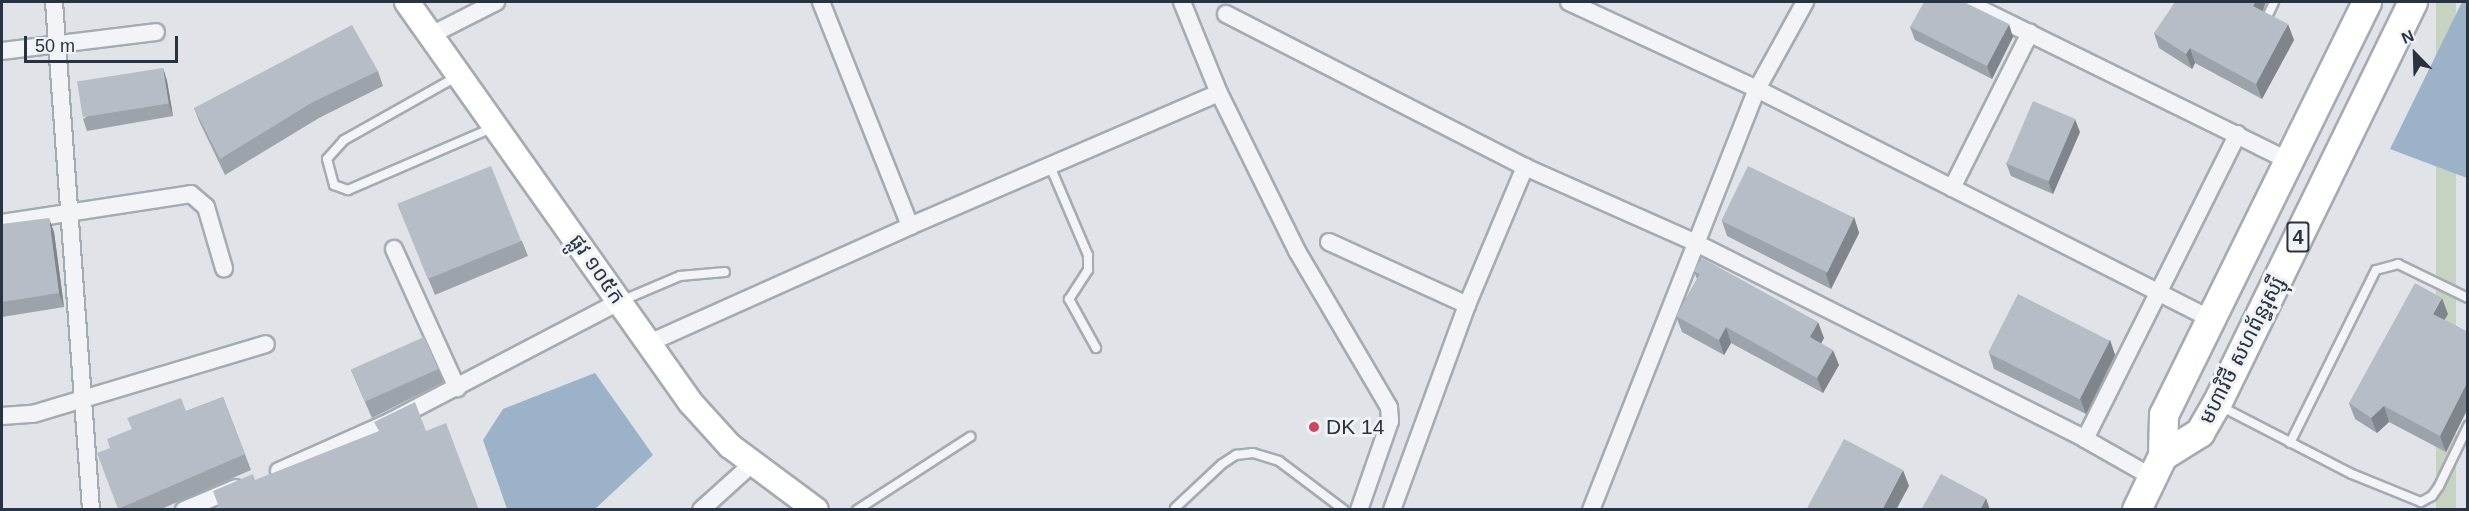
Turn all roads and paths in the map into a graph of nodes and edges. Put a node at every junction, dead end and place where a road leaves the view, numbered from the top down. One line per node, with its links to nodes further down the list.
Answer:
1 (54, 2): 17 (street)
2 (407, 2): 16 (main road, ផ្លូវ ១០៥ក)
3 (496, 2): 16 (street)
4 (821, 2): 30 (street)
5 (1182, 2): 21 (street)
6 (1569, 2): 20 (street)
7 (1805, 2): 20 (street)
8 (1966, 2): 15 (street)
9 (2274, 2): 13 (lane)
10 (2367, 2): 24 (highway, មហាវិថី សហព័ន្ធរុស្ស៊ី / 4)
11 (2413, 2): 46 (highway, មហាវិថី សហព័ន្ធរុស្ស៊ី / 4)
12 (1226, 14): 26 (street)
13 (2268, 15)
14 (156, 32): 17 (street)
15 (2030, 33): 23 (street); 27 (street)
16 (431, 35): 19 (main road, ផ្លូវ ១០៥ក)
17 (59, 43): 18 (street); 28 (street)
18 (2, 51)
19 (459, 75): 22 (main road, ផ្លូវ ១០៥ក); 22 (lane)
20 (1757, 89): 27 (street); 32 (street)
21 (1219, 93): 25 (street); 61 (street)
22 (496, 126): 38 (main road, ផ្លូវ ១០៥ក)
23 (2238, 134): 24 (street); 36 (street)
24 (2289, 161): 40 (highway, មហាវិថី សហព័ន្ធរុស្ស៊ី / 4)
25 (1050, 166): 30 (street); 43 (lane)
26 (1525, 167): 32 (street); 39 (street)
27 (1952, 188): 36 (street)
28 (69, 213): 29 (street); 34 (street); 45 (street)
29 (2, 223)
30 (910, 226): 41 (street)
31 (1329, 242): 39 (street)
32 (1694, 242): 50 (street); 63 (street)
33 (394, 249): 44 (street)
34 (224, 268)
35 (725, 272): 38 (lane)
36 (2157, 291): 40 (street); 50 (street)
37 (2468, 298): 51 (lane)
38 (620, 302): 41 (main road, ផ្លូវ ១០៥ក); 44 (street)
39 (1467, 305): 62 (street)
40 (2211, 319): 53 (highway, មហាវិថី សហព័ន្ធរុស្ស៊ី / 4)
41 (649, 343): 52 (main road, ផ្លូវ ១០៥ក)
42 (266, 344): 45 (street)
43 (1096, 348)
44 (457, 388): 56 (street)
45 (82, 400): 47 (street); 55 (street)
46 (2217, 404): 51 (lane); 53 (highway, មហាវិថី សហព័ន្ធរុស្ស៊ី / 4)
47 (2, 416)
48 (2468, 426): 51 (lane)
49 (970, 437): 59 (lane)
50 (2085, 439): 53 (street)
51 (2290, 443)
52 (753, 463): 57 (street); 58 (main road, ផ្លូវ ១០៥ក)
53 (2158, 466): 64 (highway, មហាវិថី សហព័ន្ធរុស្ស៊ី / 4)
54 (1175, 508): 60 (lane)
55 (92, 510)
56 (184, 510)
57 (702, 510)
58 (816, 510)
59 (857, 510)
60 (1344, 510)
61 (1359, 510)
62 (1392, 510)
63 (1591, 510)
64 (2137, 510)

